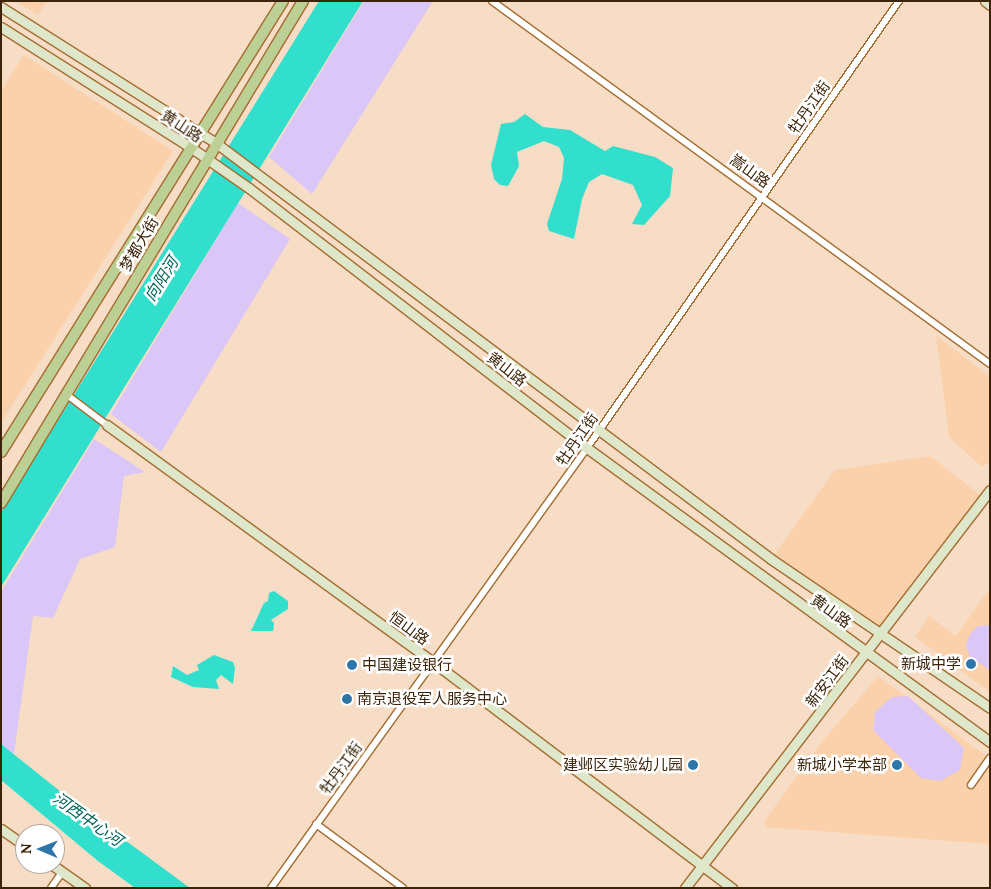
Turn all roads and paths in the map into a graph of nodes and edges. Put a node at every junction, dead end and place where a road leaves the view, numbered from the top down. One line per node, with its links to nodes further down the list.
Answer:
1 (283, 1): 9 (main road, 梦都大街)
2 (303, 1): 10 (main road, 梦都大街)
3 (492, 1): 13 (street, 嵩山路)
4 (899, 1): 13 (street, 牡丹江街)
5 (985, 1): 6 (main road)
6 (990, 5)
7 (1, 7): 9 (main road, 黄山路)
8 (1, 27): 11 (main road, 黄山路)
9 (202, 134): 10 (main road, 黄山路); 11 (main road, 梦都大街)
10 (216, 143): 12 (main road, 梦都大街); 17 (main road, 黄山路)
11 (193, 149): 12 (main road, 黄山路); 19 (main road, 梦都大街)
12 (207, 160): 15 (main road, 梦都大街); 18 (main road, 黄山路)
13 (763, 196): 14 (street, 嵩山路); 17 (street, 牡丹江街)
14 (990, 364)
15 (67, 395): 16 (street, 恒山路); 21 (main road, 梦都大街)
16 (107, 425): 24 (main road, 恒山路)
17 (598, 432): 18 (street, 牡丹江街); 22 (main road, 黄山路)
18 (587, 448): 23 (main road, 黄山路); 24 (street, 牡丹江街)
19 (1, 452)
20 (990, 490): 22 (main road, 新安江街)
21 (1, 502)
22 (880, 632): 23 (main road, 新安江街); 25 (main road, 黄山路)
23 (865, 653): 26 (main road, 黄山路); 32 (main road, 新安江街)
24 (433, 662): 29 (street, 牡丹江街); 32 (main road, 恒山路)
25 (990, 708)
26 (990, 742)
27 (990, 758): 28 (street)
28 (971, 785)
29 (316, 824): 37 (street, 牡丹江街); 38 (street)
30 (1, 829): 31 (main road)
31 (15, 839)
32 (701, 868): 39 (main road, 新安江街); 40 (main road, 恒山路)
33 (60, 874): 35 (street)
34 (65, 874): 36 (main road)
35 (50, 888)
36 (85, 888)
37 (270, 888)
38 (403, 888)
39 (685, 888)
40 (732, 888)

